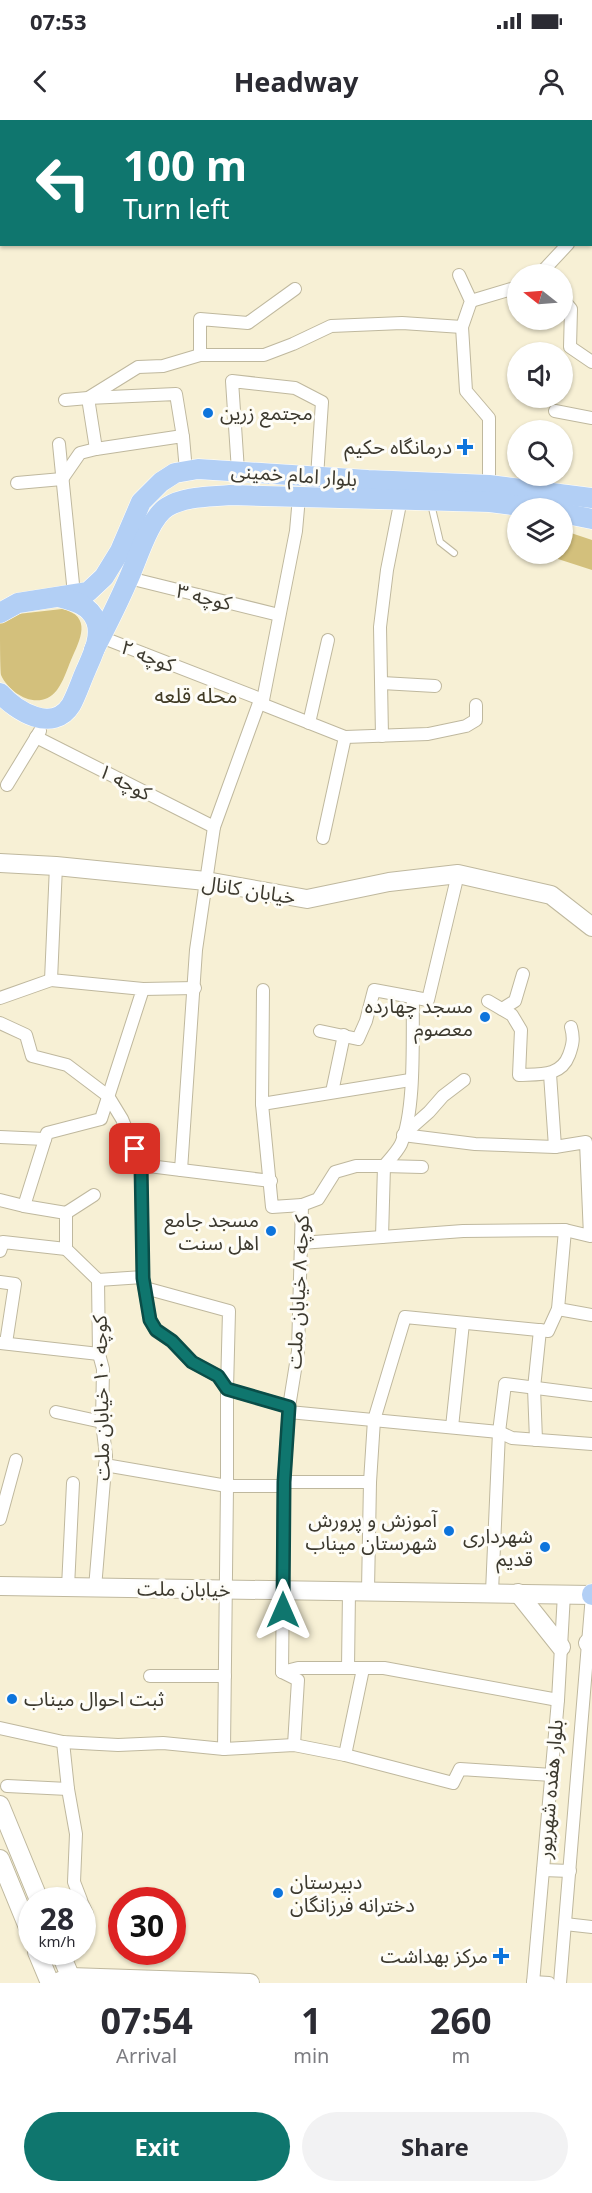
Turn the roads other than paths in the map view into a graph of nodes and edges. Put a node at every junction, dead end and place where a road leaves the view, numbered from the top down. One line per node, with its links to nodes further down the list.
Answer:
1 (566, 246): 2 (street)
2 (551, 264)
3 (459, 275): 6 (street)
4 (295, 289): 9 (street)
5 (507, 290): 6 (street)
6 (471, 301): 7 (street)
7 (462, 327): 9 (street); 23 (street)
8 (570, 330): 10 (street)
9 (200, 355): 11 (street)
10 (592, 362)
11 (88, 398): 12 (street); 15 (street); 17 (street)
12 (65, 399)
13 (555, 411): 14 (street)
14 (592, 418)
15 (183, 437): 17 (street); 18 (street)
16 (59, 444): 21 (street)
17 (96, 449): 21 (street)
18 (186, 471): 19 (main road, بلوار امام خمینی); 33 (main road, بلوار امام خمینی)
19 (238, 471): 20 (main road, بلوار امام خمینی); 20 (street)
20 (317, 477): 23 (main road, بلوار امام خمینی)
21 (62, 479): 22 (street); 33 (street)
22 (17, 483)
23 (489, 485): 25 (main road, بلوار امام خمینی)
24 (299, 497): 26 (main road, بلوار امام خمینی); 32 (main road, بلوار امام خمینی); 36 (street)
25 (592, 498)
26 (401, 499): 27 (main road, بلوار امام خمینی); 39 (street)
27 (431, 500): 28 (main road, بلوار امام خمینی); 31 (lane)
28 (507, 504)
29 (573, 515): 30 (main road)
30 (592, 519)
31 (454, 553)
32 (129, 578): 36 (street, کوچه ۳); 38 (main road, بلوار امام خمینی)
33 (66, 595): 34 (main road); 38 (main road)
34 (9, 604): 35 (main road)
35 (0, 613)
36 (279, 615): 42 (street)
37 (327, 640): 45 (street)
38 (97, 644): 42 (street, کوچه ۲); 44 (main road, بلوار امام خمینی)
39 (382, 683): 40 (street); 46 (street)
40 (435, 686)
41 (0, 693): 44 (main road)
42 (261, 702): 45 (street, کوچه ۲); 50 (street)
43 (476, 705): 46 (street)
44 (48, 718): 47 (street)
45 (309, 723): 48 (street, کوچه ۲)
46 (381, 736): 48 (street)
47 (36, 737): 49 (street); 50 (street, کوچه ۱)
48 (345, 737): 51 (street)
49 (7, 785)
50 (214, 828): 55 (street)
51 (323, 838)
52 (0, 863): 53 (main road, خیابان کانال)
53 (56, 866): 55 (main road, خیابان کانال); 58 (street)
54 (458, 874): 55 (main road, خیابان کانال); 56 (main road, خیابان کانال); 62 (street)
55 (206, 882): 59 (street)
56 (592, 927)
57 (523, 974): 65 (street)
58 (51, 980): 60 (street); 63 (street)
59 (195, 988): 60 (street); 83 (street)
60 (143, 989): 74 (street)
61 (263, 990): 75 (street, کوچه ۸ خیابان ملت)
62 (412, 997): 69 (street); 71 (street)
63 (0, 998)
64 (488, 1001): 65 (street)
65 (502, 1009): 70 (street)
66 (0, 1023): 74 (street)
67 (571, 1027): 70 (street)
68 (320, 1031): 69 (street)
69 (344, 1035): 73 (street)
70 (550, 1074): 79 (street)
71 (410, 1080): 73 (street); 76 (street)
72 (464, 1080): 76 (street)
73 (332, 1092): 75 (street)
74 (108, 1096): 78 (street); 80 (street)
75 (262, 1104): 84 (street, کوچه ۸ خیابان ملت)
76 (403, 1135): 79 (street); 81 (street)
77 (0, 1137): 78 (street)
78 (45, 1138): 89 (street)
79 (555, 1147): 85 (street)
80 (141, 1165): 83 (street); 98 (street)
81 (384, 1166): 82 (street); 88 (street); 92 (street)
82 (423, 1167)
83 (181, 1170): 84 (street)
84 (271, 1181): 88 (street, کوچه ۸ خیابان ملت)
85 (589, 1185): 91 (street)
86 (94, 1195): 90 (street)
87 (0, 1200): 89 (street)
88 (302, 1205): 93 (street, کوچه ۸ خیابان ملت)
89 (24, 1206): 90 (street)
90 (66, 1213): 95 (street)
91 (565, 1230): 92 (street); 99 (street)
92 (382, 1237): 93 (street)
93 (301, 1243): 108 (street, کوچه ۸ خیابان ملت)
94 (1, 1245): 95 (street)
95 (66, 1249): 96 (street)
96 (98, 1280): 98 (street); 104 (street, کوچه ۱۰ خیابان ملت)
97 (0, 1282): 103 (street)
98 (144, 1283): 106 (street); 106 (street)
99 (558, 1309): 100 (street); 102 (street)
100 (592, 1315)
101 (463, 1323): 102 (street); 110 (street); 112 (street)
102 (540, 1330): 105 (street)
103 (3, 1343): 104 (street)
104 (99, 1354): 111 (street, کوچه ۱۰ خیابان ملت)
105 (534, 1388): 107 (street); 113 (street); 114 (street)
106 (227, 1389): 108 (street); 121 (street)
107 (592, 1395)
108 (289, 1409): 110 (street); 120 (street, کوچه ۸ خیابان ملت)
109 (56, 1412): 111 (street)
110 (374, 1420): 112 (street); 118 (street)
111 (102, 1422): 117 (street, کوچه ۱۰ خیابان ملت)
112 (452, 1427): 113 (street)
113 (500, 1432): 114 (street); 130 (street)
114 (536, 1440): 115 (street)
115 (592, 1444)
116 (16, 1460): 122 (street)
117 (105, 1466): 121 (street); 125 (street, کوچه ۱۰ خیابان ملت)
118 (370, 1482): 120 (street); 128 (street)
119 (73, 1483): 124 (street)
120 (284, 1484): 121 (street); 127 (street, کوچه ۸ خیابان ملت)
121 (227, 1486): 126 (street)
122 (0, 1519)
123 (0, 1586): 124 (main road, خیابان ملت)
124 (68, 1587): 125 (main road, خیابان ملت)
125 (95, 1588): 126 (main road, خیابان ملت)
126 (227, 1589): 127 (main road, خیابان ملت); 140 (street)
127 (283, 1590): 129 (main road, خیابان ملت); 138 (street, کوچه ۸ خیابان ملت)
128 (368, 1590): 129 (main road, خیابان ملت); 130 (main road, خیابان ملت)
129 (349, 1591): 136 (street)
130 (492, 1592): 131 (main road, خیابان ملت)
131 (518, 1593): 132 (main road, خیابان ملت); 135 (main road)
132 (556, 1593): 133 (main road, خیابان ملت); 135 (street, بلوار هفده شهریور)
133 (592, 1594): 134 (street, بلوار هفده شهریور)
134 (590, 1641): 153 (street, بلوار هفده شهریور)
135 (561, 1647): 141 (street, بلوار هفده شهریور)
136 (348, 1668): 137 (street); 138 (street)
137 (363, 1669): 141 (street); 146 (street)
138 (282, 1672): 144 (street)
139 (150, 1676): 140 (street)
140 (225, 1676): 145 (street)
141 (558, 1700): 147 (street, بلوار هفده شهریور)
142 (0, 1728): 143 (street)
143 (63, 1742): 145 (street); 149 (street)
144 (294, 1745): 145 (street); 146 (street)
145 (224, 1749)
146 (345, 1755): 147 (street)
147 (552, 1775): 152 (street, بلوار هفده شهریور)
148 (7, 1786): 149 (street)
149 (68, 1789): 155 (street)
150 (0, 1805): 154 (main road)
151 (0, 1859): 156 (main road)
152 (543, 1870): 153 (street); 164 (street, بلوار هفده شهریور)
153 (570, 1871): 157 (street, بلوار هفده شهریور)
154 (34, 1887)
155 (76, 1887)
156 (18, 1903)
157 (565, 1924): 158 (street); 166 (street, بلوار هفده شهریور)
158 (592, 1927)
159 (43, 1965): 162 (main road)
160 (63, 1965): 161 (main road)
161 (66, 1981): 163 (main road)
162 (50, 1983)
163 (250, 1983)
164 (533, 1983): 165 (street)
165 (549, 1983)
166 (560, 1983)

